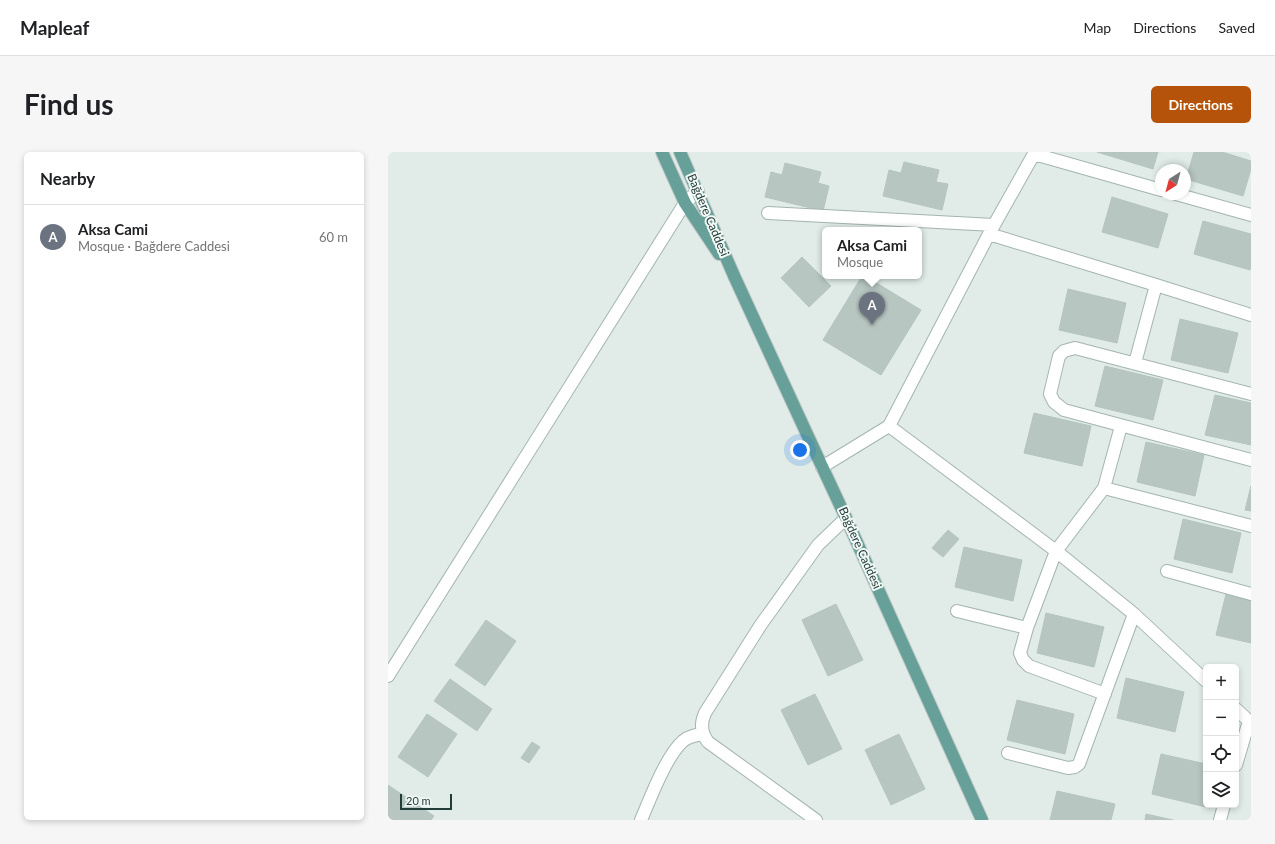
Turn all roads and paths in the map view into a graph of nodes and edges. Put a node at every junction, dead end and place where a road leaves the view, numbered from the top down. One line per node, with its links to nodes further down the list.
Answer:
1 (662, 152): 7 (main road, Bağdere Caddesi)
2 (680, 152): 5 (main road, Bağdere Caddesi)
3 (1035, 153): 4 (street); 10 (street)
4 (1155, 188)
5 (698, 192): 7 (street); 11 (main road, Bağdere Caddesi)
6 (1191, 198): 9 (street)
7 (685, 203): 11 (main road, Bağdere Caddesi); 29 (street)
8 (768, 213): 10 (street)
9 (1251, 215)
10 (991, 230): 12 (street); 16 (street)
11 (735, 278): 19 (main road, Bağdere Caddesi)
12 (1156, 285): 13 (street); 14 (street)
13 (1251, 315)
14 (1135, 363): 15 (street); 17 (street)
15 (1251, 394)
16 (889, 426): 19 (street); 23 (street)
17 (1122, 426): 18 (street); 20 (street)
18 (1251, 460)
19 (822, 467): 21 (main road, Bağdere Caddesi)
20 (1104, 488): 22 (street); 23 (street)
21 (846, 518): 34 (street); 40 (main road, Bağdere Caddesi)
22 (1251, 526)
23 (1056, 551): 27 (street); 28 (street)
24 (1167, 571): 25 (street)
25 (1251, 594)
26 (957, 611): 28 (street)
27 (1134, 614): 30 (street); 31 (street)
28 (1027, 628): 31 (street)
29 (388, 676)
30 (1203, 678)
31 (1105, 694): 35 (street)
32 (1239, 712): 33 (street)
33 (1250, 722): 36 (street)
34 (703, 734): 38 (street); 39 (street)
35 (1008, 753)
36 (1239, 756)
37 (1223, 808): 41 (street)
38 (641, 820)
39 (816, 820)
40 (982, 820)
41 (1220, 820)

